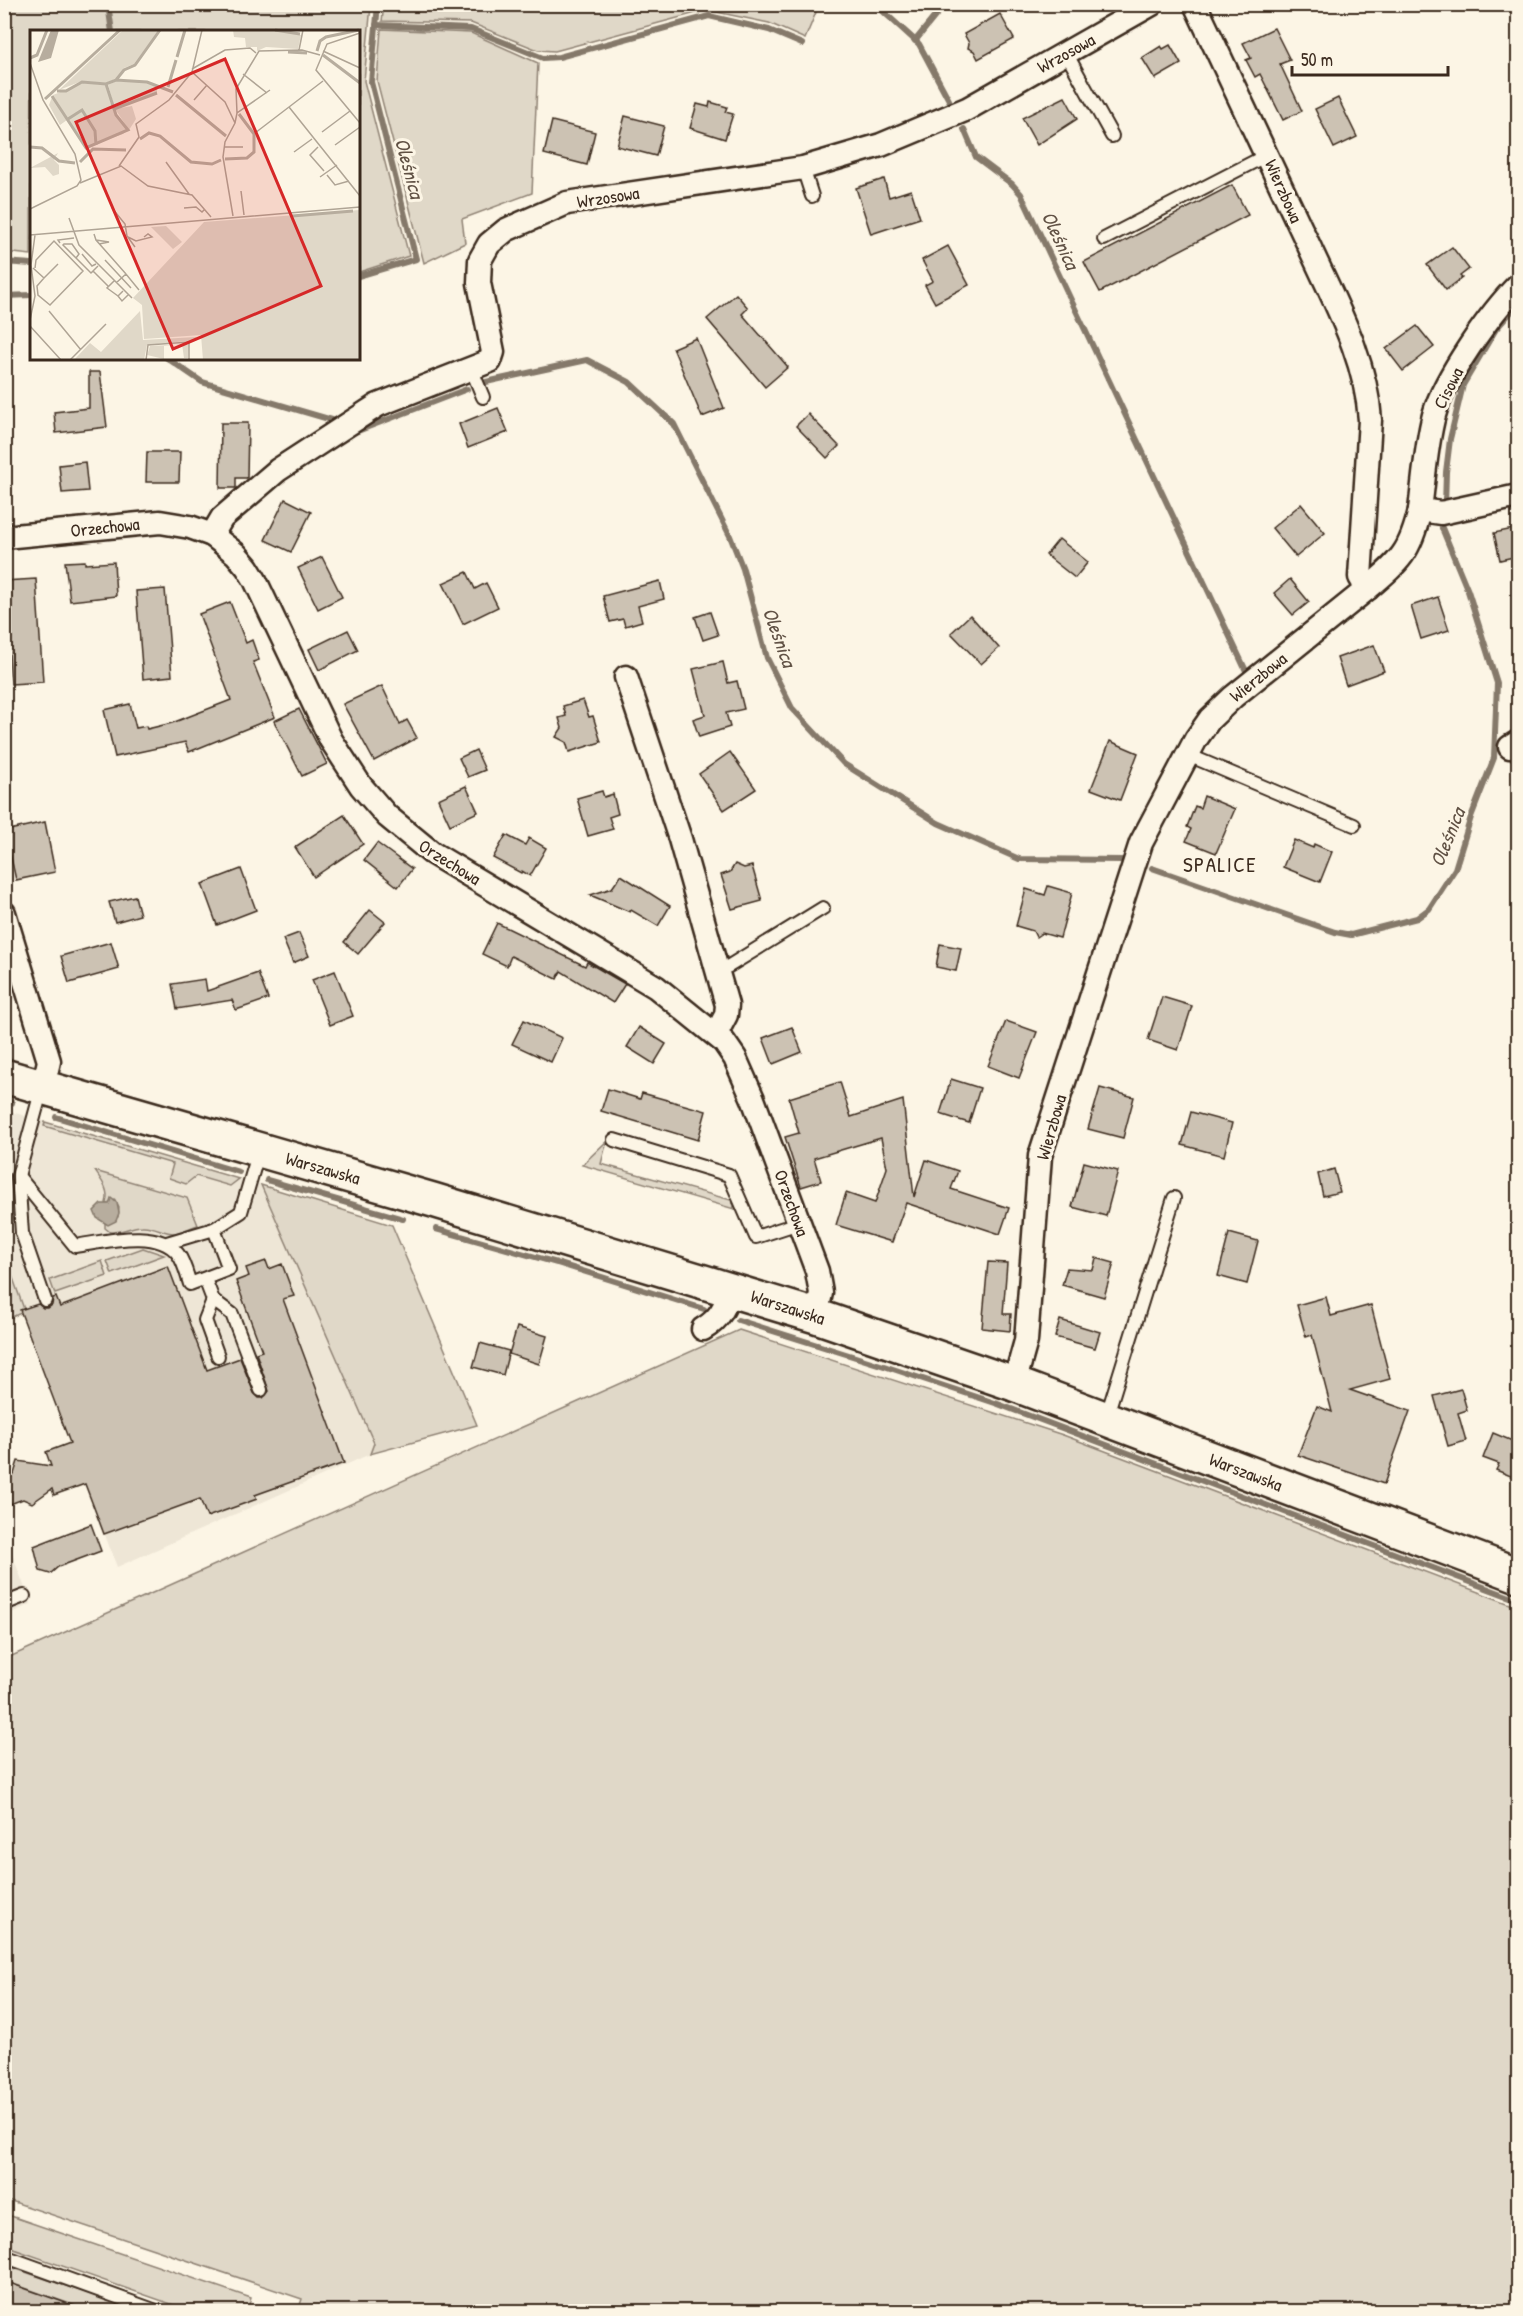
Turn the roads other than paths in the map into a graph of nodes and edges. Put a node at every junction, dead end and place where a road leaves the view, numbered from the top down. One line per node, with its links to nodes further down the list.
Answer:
1 (1152, 4): 3 (street, Wrzosowa)
2 (1195, 4): 5 (street, Wierzbowa)
3 (1066, 53): 4 (lane); 6 (street, Wrzosowa)
4 (1112, 136)
5 (1267, 154): 8 (lane); 16 (street, Wierzbowa)
6 (803, 168): 7 (lane); 10 (street, Wrzosowa)
7 (812, 196)
8 (1104, 239)
9 (1518, 285): 13 (street, Cisowa)
10 (471, 368): 11 (lane); 14 (street, Wrzosowa)
11 (483, 397)
12 (1518, 496): 13 (street)
13 (1420, 510): 16 (street, Cisowa)
14 (212, 535): 15 (street, Orzechowa); 23 (street, Orzechowa)
15 (4, 537)
16 (1367, 589): 18 (street, Wierzbowa)
17 (626, 677): 22 (street)
18 (1188, 755): 19 (lane); 40 (street, Wierzbowa)
19 (1354, 825)
20 (823, 908): 22 (lane)
21 (4, 913): 25 (street)
22 (717, 970): 23 (street)
23 (716, 1034): 30 (street, Orzechowa)
24 (4, 1076): 25 (main road, Warszawska)
25 (43, 1087): 27 (main road, Warszawska); 28 (lane)
26 (614, 1140): 30 (lane)
27 (259, 1149): 31 (lane); 34 (main road, Warszawska)
28 (18, 1176): 32 (lane); 35 (lane)
29 (1174, 1198): 42 (lane)
30 (799, 1223): 37 (street, Orzechowa)
31 (214, 1229): 32 (lane); 33 (lane)
32 (167, 1243): 33 (lane)
33 (205, 1279): 36 (lane)
34 (731, 1289): 37 (main road, Warszawska); 38 (street)
35 (45, 1300)
36 (213, 1300): 39 (lane); 41 (lane)
37 (816, 1316): 40 (main road, Warszawska)
38 (703, 1329)
39 (218, 1356)
40 (1014, 1384): 42 (main road, Warszawska)
41 (261, 1390)
42 (1106, 1419): 43 (main road, Warszawska)
43 (1518, 1575)
44 (24, 1596): 45 (lane)
45 (4, 1604)
46 (4, 2256): 47 (lane)
47 (159, 2312)

